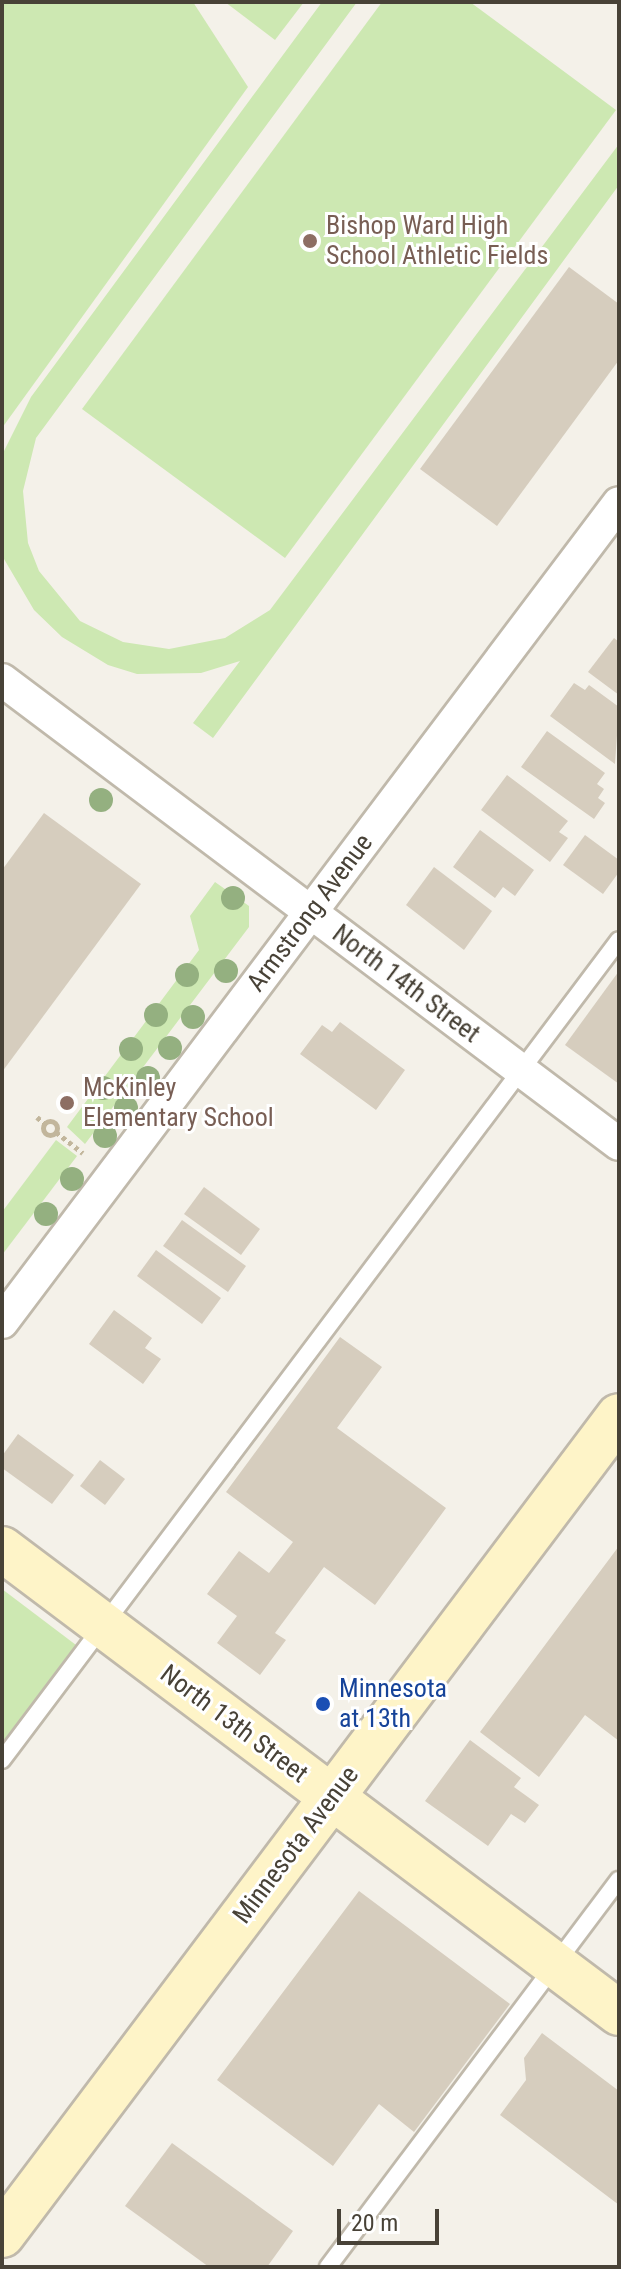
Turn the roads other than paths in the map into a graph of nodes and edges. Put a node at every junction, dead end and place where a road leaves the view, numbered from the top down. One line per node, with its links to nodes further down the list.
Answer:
1 (619, 503): 3 (street, Armstrong Avenue)
2 (2, 680): 3 (street, North 14th Street)
3 (311, 913): 5 (street, North 14th Street); 7 (street, Armstrong Avenue)
4 (619, 940): 5 (lane)
5 (521, 1071): 6 (street, North 14th Street); 10 (lane)
6 (619, 1144)
7 (2, 1322)
8 (619, 1416): 12 (main road, Minnesota Avenue)
9 (2, 1549): 10 (main road, North 13th Street)
10 (104, 1625): 11 (lane); 12 (main road, North 13th Street)
11 (2, 1760)
12 (331, 1798): 14 (main road, North 13th Street); 16 (main road, Minnesota Avenue)
13 (619, 1880): 14 (lane)
14 (555, 1965): 15 (main road, North 13th Street); 17 (lane)
15 (619, 2013)
16 (2, 2235)
17 (328, 2267)

